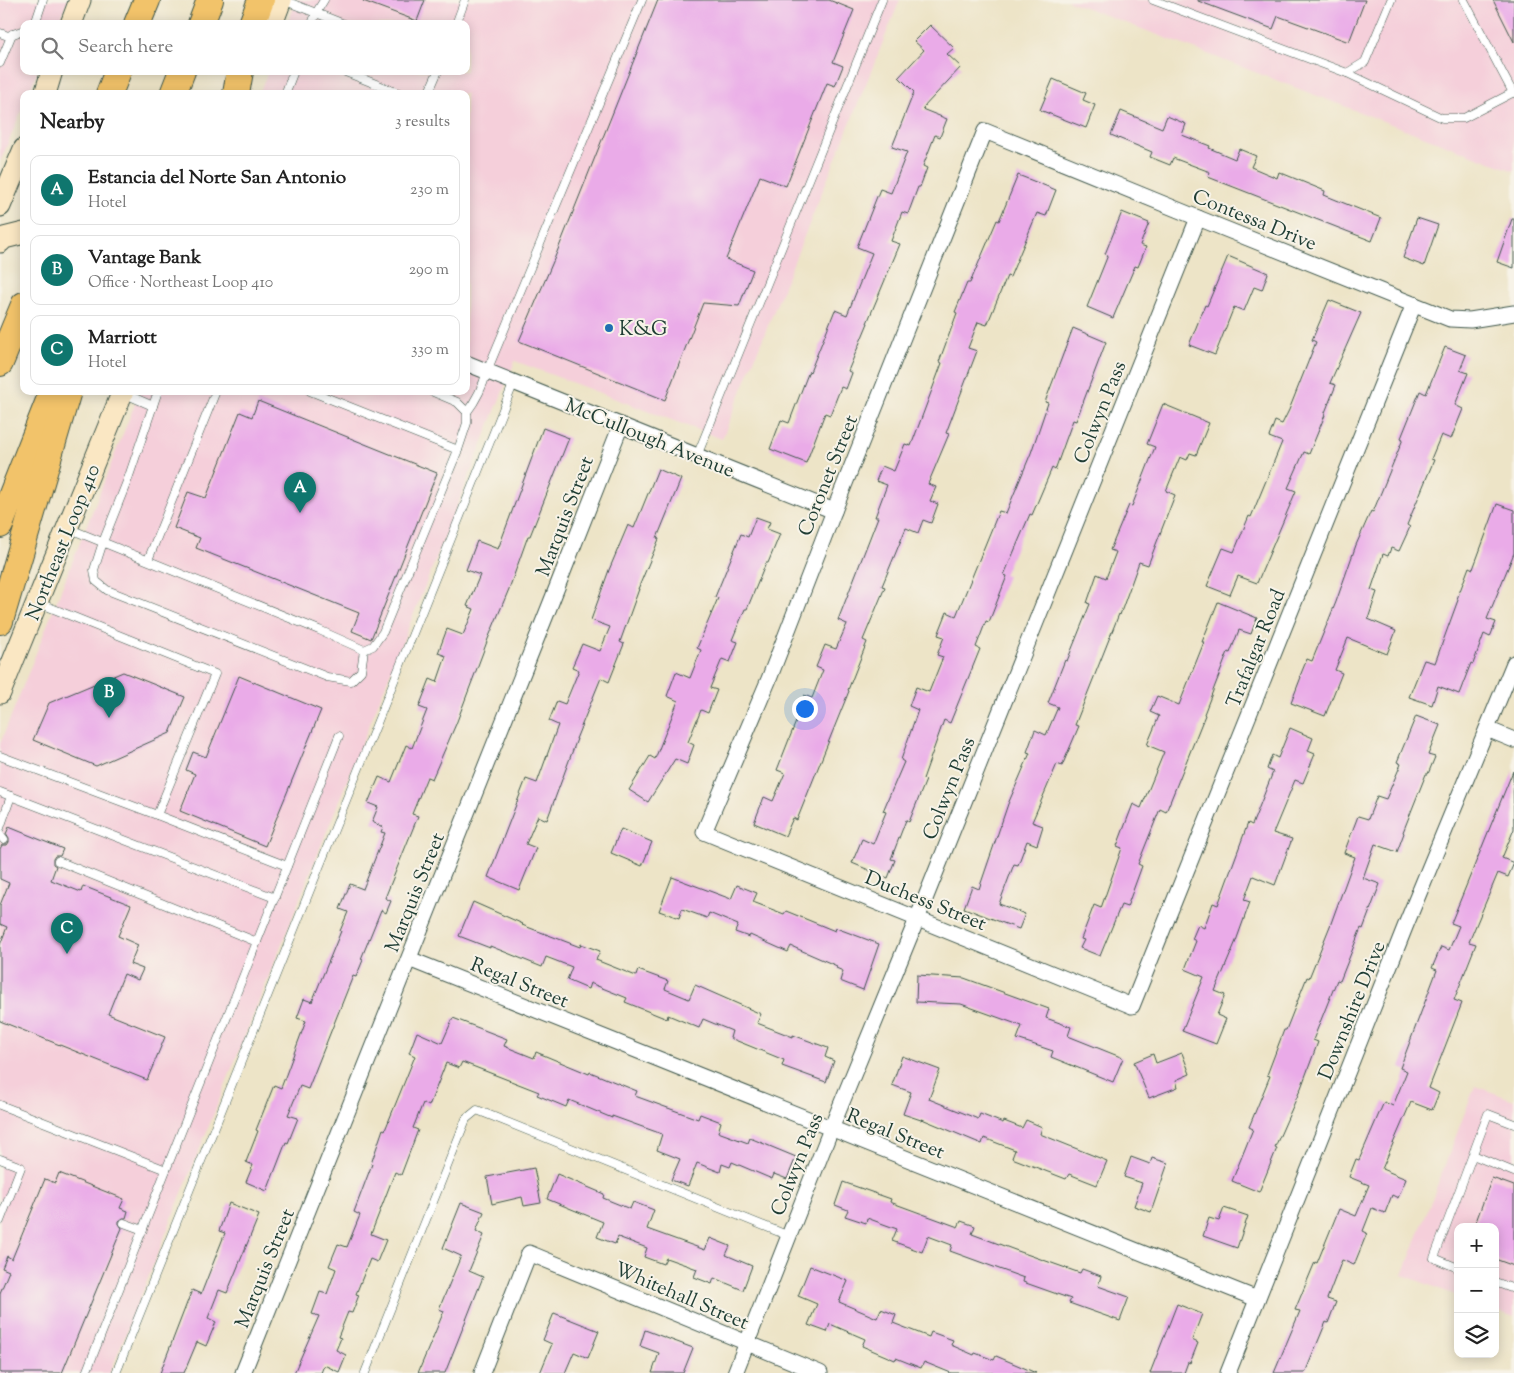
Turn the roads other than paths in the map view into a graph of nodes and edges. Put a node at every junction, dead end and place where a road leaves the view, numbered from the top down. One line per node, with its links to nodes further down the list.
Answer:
1 (43, 0): 15 (lane)
2 (80, 0): 16 (main road)
3 (147, 0): 17 (highway)
4 (210, 0): 18 (highway)
5 (261, 0): 19 (highway)
6 (282, 0): 14 (lane); 20 (main road)
7 (324, 0): 14 (lane)
8 (465, 0): 23 (lane)
9 (642, 0): 57 (lane)
10 (882, 0): 71 (lane)
11 (1153, 0): 28 (lane)
12 (1392, 0): 28 (lane)
13 (1464, 0): 45 (lane)
14 (316, 13): 21 (lane); 22 (lane)
15 (36, 20)
16 (72, 20)
17 (140, 20)
18 (202, 20)
19 (254, 20)
20 (274, 20)
21 (313, 20)
22 (334, 20)
23 (458, 20)
24 (20, 31): 26 (lane)
25 (0, 33): 26 (lane)
26 (12, 34): 27 (lane)
27 (0, 63)
28 (1346, 73): 45 (lane)
29 (51, 75): 37 (main road)
30 (117, 75): 38 (highway)
31 (180, 75): 39 (highway)
32 (239, 75): 40 (highway)
33 (251, 75): 41 (main road)
34 (292, 75): 42 (lane)
35 (353, 75): 43 (lane)
36 (436, 75): 44 (lane)
37 (46, 90)
38 (111, 90)
39 (175, 90)
40 (237, 90)
41 (246, 90)
42 (287, 90)
43 (391, 90)
44 (430, 90)
45 (1513, 92)
46 (985, 131): 50 (street, Contessa Drive); 72 (street, Coronet Street)
47 (20, 156): 48 (main road)
48 (13, 168): 49 (main road)
49 (8, 195)
50 (1198, 218): 51 (street, Contessa Drive); 94 (street, Colwyn Pass)
51 (1414, 304): 52 (street, Contessa Drive); 97 (street, Trafalgar Road)
52 (1514, 313)
53 (20, 314): 54 (highway)
54 (6, 345): 55 (highway)
55 (0, 363)
56 (470, 365): 57 (street, McCullough Avenue)
57 (487, 371): 58 (street, McCullough Avenue); 68 (lane)
58 (514, 382): 69 (street, McCullough Avenue); 115 (lane)
59 (51, 395): 73 (highway)
60 (67, 395): 78 (highway)
61 (121, 395): 74 (main road, Northeast Loop 410)
62 (129, 395): 67 (lane)
63 (157, 395): 67 (lane)
64 (214, 395): 76 (lane)
65 (320, 395): 70 (lane)
66 (440, 395): 68 (lane)
67 (153, 406): 75 (lane)
68 (467, 412): 70 (lane)
69 (621, 425): 71 (street, McCullough Avenue); 96 (street, Marquis Street)
70 (458, 450): 79 (lane)
71 (697, 456): 72 (street, McCullough Avenue)
72 (834, 511): 90 (street, Coronet Street)
73 (0, 525)
74 (68, 528): 75 (lane); 77 (main road, Northeast Loop 410)
75 (103, 542): 76 (lane); 79 (lane)
76 (148, 560): 79 (lane)
77 (38, 602): 81 (main road, Northeast Loop 410); 88 (lane)
78 (0, 621)
79 (364, 650)
80 (1514, 663): 82 (street, Downshire Drive)
81 (0, 693)
82 (1487, 729): 84 (street); 112 (street, Downshire Drive)
83 (339, 736): 92 (lane)
84 (1514, 740)
85 (0, 756): 88 (lane)
86 (0, 792): 87 (lane)
87 (12, 796): 89 (lane); 93 (lane)
88 (157, 815): 92 (lane)
89 (0, 828)
90 (704, 832): 94 (street, Duchess Street)
91 (58, 861): 95 (lane)
92 (287, 866): 93 (lane)
93 (274, 898): 95 (lane)
94 (917, 918): 97 (street, Duchess Street); 100 (street, Colwyn Pass)
95 (257, 942): 103 (lane)
96 (409, 959): 100 (street, Regal Street); 116 (street, Marquis Street)
97 (1132, 1006)
98 (0, 1105): 103 (lane)
99 (1514, 1124): 101 (lane)
100 (831, 1129): 108 (street, Colwyn Pass); 112 (street, Regal Street)
101 (1473, 1155): 104 (lane); 109 (lane)
102 (0, 1159): 105 (lane)
103 (166, 1170): 107 (lane)
104 (1514, 1172)
105 (0, 1221)
106 (124, 1223): 107 (lane)
107 (143, 1230): 114 (lane)
108 (789, 1236): 113 (street, Colwyn Pass); 117 (lane)
109 (1454, 1266)
110 (1499, 1283): 111 (lane)
111 (1514, 1289)
112 (1257, 1299): 121 (street, Downshire Drive)
113 (747, 1344): 118 (street, Whitehall Street); 119 (street, Colwyn Pass); 120 (street, Whitehall Street)
114 (86, 1373)
115 (116, 1373)
116 (243, 1373)
117 (365, 1373)
118 (482, 1373)
119 (735, 1373)
120 (820, 1373)
121 (1228, 1373)

